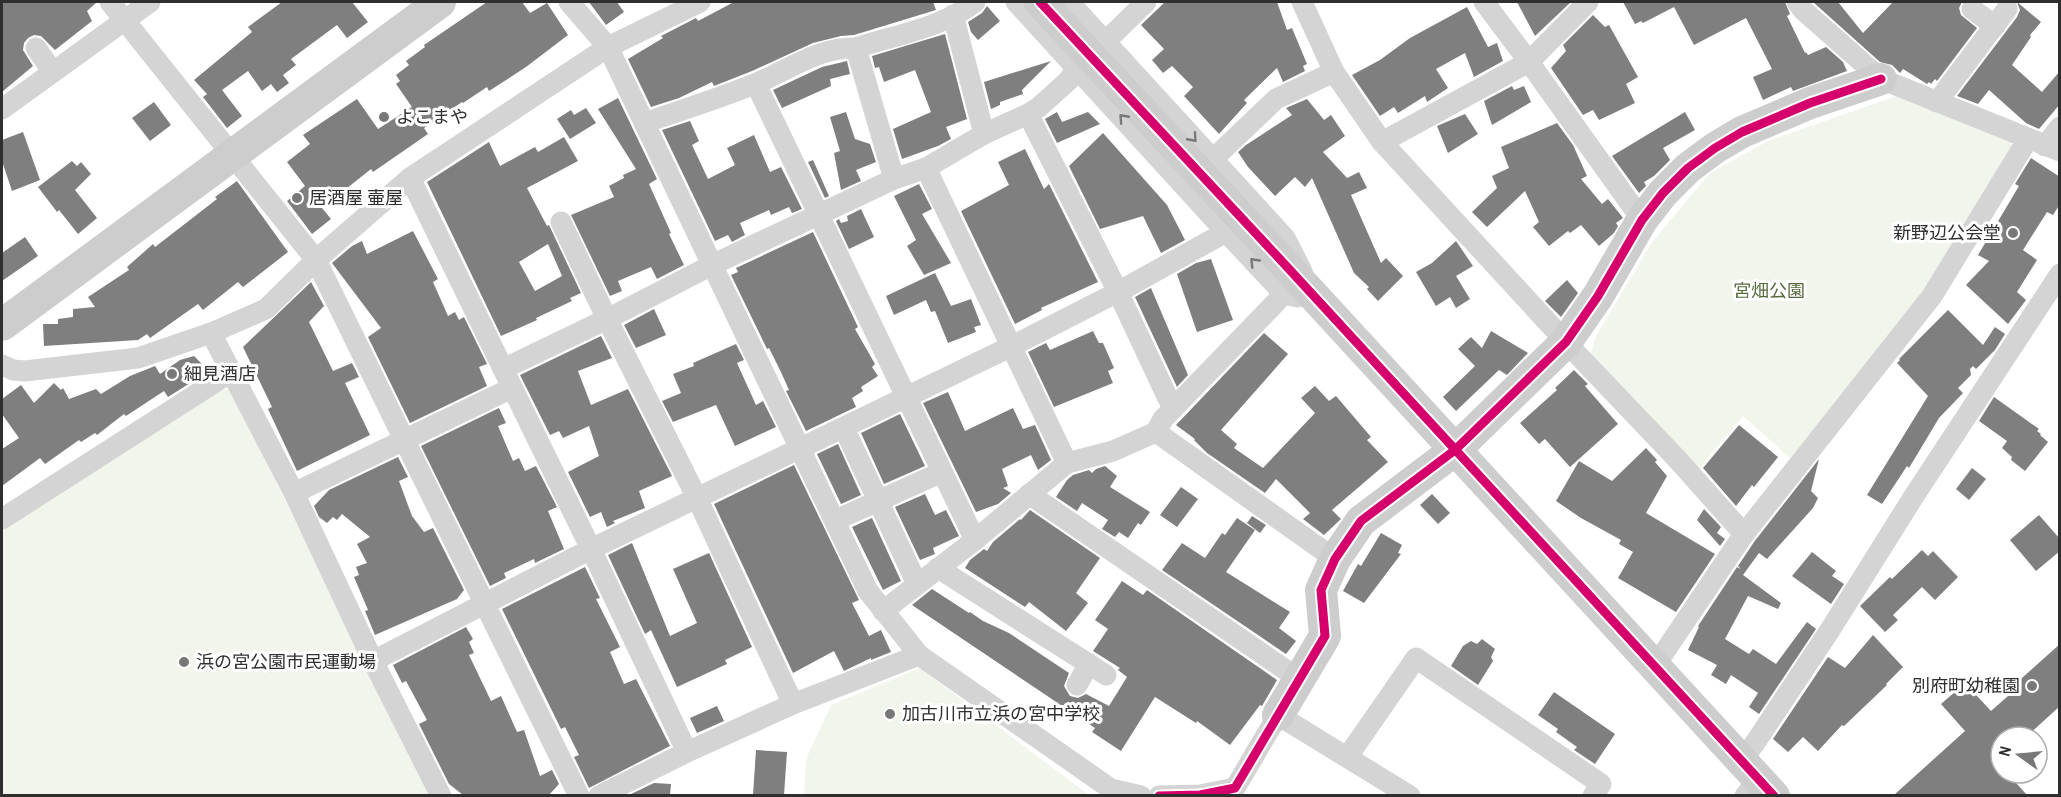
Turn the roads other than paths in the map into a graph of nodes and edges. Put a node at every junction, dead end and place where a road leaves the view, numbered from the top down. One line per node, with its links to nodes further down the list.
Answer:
1 (110, 2): 17 (street)
2 (150, 2): 17 (street)
3 (440, 2): 36 (street)
4 (569, 2): 19 (street)
5 (700, 2): 19 (street)
6 (975, 2): 16 (street)
7 (1016, 2): 23 (street)
8 (1040, 2): 50 (street)
9 (1069, 2): 18 (street)
10 (1146, 2): 18 (street)
11 (1302, 2): 25 (street)
12 (1484, 2): 22 (street)
13 (1588, 2): 22 (street)
14 (1797, 2): 26 (street)
15 (1972, 9): 28 (street)
16 (953, 15): 21 (street); 33 (street)
17 (125, 20): 24 (street); 36 (street)
18 (1106, 41): 37 (street, one-way to 37)
19 (608, 47): 31 (street); 39 (street)
20 (36, 48): 24 (street)
21 (856, 48): 27 (street); 40 (street)
22 (1529, 62): 34 (street); 42 (street)
23 (1077, 67): 30 (street); 44 (street, one-way to 23)
24 (53, 72): 29 (street)
25 (1334, 72): 34 (street); 37 (street)
26 (1881, 79): 28 (street); 42 (street)
27 (756, 84): 31 (street); 41 (street)
28 (1937, 102): 35 (street)
29 (2, 109)
30 (1028, 114): 33 (street); 48 (street)
31 (644, 123): 46 (street)
32 (2060, 127): 35 (street)
33 (984, 134): 38 (street)
34 (1382, 142): 54 (street)
35 (2044, 146): 75 (street)
36 (232, 154): 45 (street); 52 (street)
37 (1213, 159): 50 (street)
38 (926, 168): 40 (street); 55 (street)
39 (410, 178): 45 (street); 57 (street)
40 (894, 179): 41 (street)
41 (818, 215): 46 (street); 60 (street)
42 (1642, 220): 54 (street)
43 (561, 222): 51 (street)
44 (1226, 232): 48 (street); 49 (street, one-way to 44)
45 (316, 260): 53 (street); 64 (street)
46 (712, 265): 51 (street); 65 (street)
47 (2060, 274): 92 (street)
48 (1118, 292): 55 (street); 61 (street)
49 (1284, 294): 50 (street); 61 (street)
50 (1319, 303): 66 (street)
51 (607, 319): 57 (street); 71 (street)
52 (2, 325)
53 (211, 333): 56 (street); 58 (street)
54 (1566, 342): 66 (street); 75 (street)
55 (1012, 346): 60 (street); 67 (street)
56 (2, 365)
57 (503, 369): 59 (street)
58 (231, 372): 69 (street); 73 (street)
59 (512, 388): 64 (street); 77 (street)
60 (907, 398): 62 (street); 68 (street)
61 (1173, 409): 63 (street)
62 (844, 428): 65 (street); 72 (street)
63 (1156, 432): 67 (street); 78 (street)
64 (406, 440): 69 (street); 81 (street)
65 (801, 448): 71 (street); 74 (street)
66 (1455, 450): 78 (street); 85 (street)
67 (1067, 463): 70 (street)
68 (942, 472): 72 (street); 76 (street)
69 (294, 493): 84 (street)
70 (1029, 495): 76 (street); 86 (street)
71 (696, 498): 77 (street); 88 (street)
72 (878, 501): 74 (street); 80 (street)
73 (2, 519)
74 (836, 520): 82 (street)
75 (1744, 534): 85 (street)
76 (975, 540): 79 (street)
77 (591, 549): 81 (street); 90 (street)
78 (1335, 559): 86 (street)
79 (938, 568): 80 (street); 87 (street)
80 (917, 584): 82 (street)
81 (484, 604): 84 (street); 94 (street)
82 (883, 610): 83 (street)
83 (919, 655): 88 (street); 96 (street)
84 (373, 661): 93 (street)
85 (1655, 666): 92 (street)
86 (1299, 679): 89 (street)
87 (1077, 685)
88 (793, 704): 90 (street)
89 (1278, 715): 91 (street); 97 (street)
90 (687, 752): 95 (street)
91 (1348, 756): 98 (street); 99 (street)
92 (1755, 782)
93 (441, 795)
94 (579, 795)
95 (599, 795)
96 (1141, 795)
97 (1159, 795)
98 (1410, 795)
99 (1593, 795)

